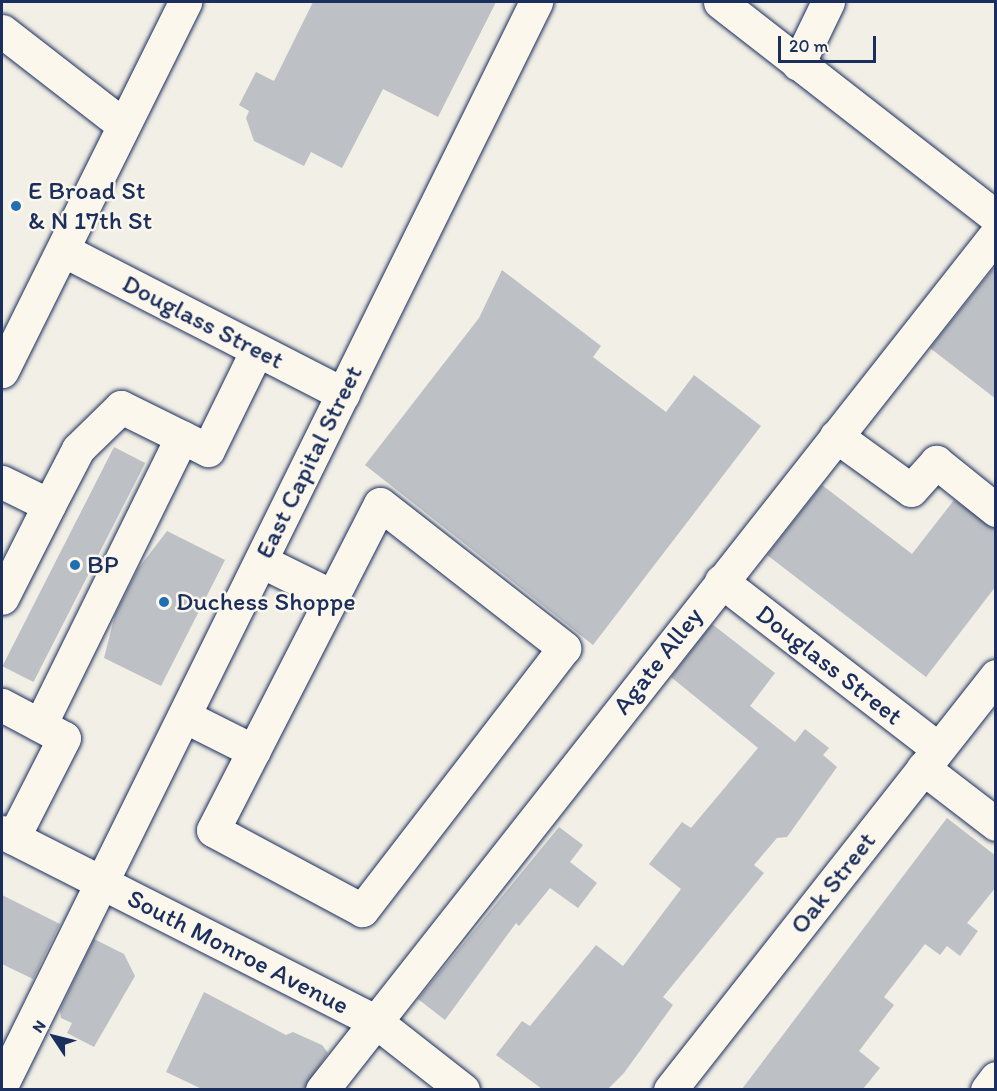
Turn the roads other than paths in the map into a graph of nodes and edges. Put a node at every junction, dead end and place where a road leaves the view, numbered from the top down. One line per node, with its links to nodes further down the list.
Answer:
1 (185, 2): 7 (street)
2 (536, 2): 13 (street, East Capital Street)
3 (720, 2): 6 (street)
4 (828, 2): 6 (street)
5 (2, 31): 7 (street)
6 (798, 64): 8 (street)
7 (123, 125): 10 (street)
8 (996, 217)
9 (996, 234): 15 (street, Agate Alley)
10 (63, 250): 11 (street, Douglass Street); 12 (street)
11 (257, 350): 13 (street, Douglass Street); 14 (street)
12 (2, 371)
13 (343, 394): 19 (street, East Capital Street)
14 (182, 436): 17 (street); 26 (street)
15 (836, 436): 18 (street); 20 (street, Agate Alley)
16 (2, 482): 17 (street)
17 (48, 505): 22 (street)
18 (996, 510)
19 (261, 561): 21 (street); 25 (street, East Capital Street)
20 (721, 581): 28 (street, Douglass Street); 32 (street, Agate Alley)
21 (334, 597): 27 (street); 27 (street)
22 (2, 598)
23 (996, 676): 28 (street, Oak Street)
24 (2, 705): 26 (street)
25 (184, 716): 27 (street); 31 (street, East Capital Street)
26 (40, 725): 30 (street)
27 (254, 751)
28 (931, 759): 29 (street, Douglass Street); 37 (street, Oak Street)
29 (996, 824)
30 (7, 835): 31 (street, South Monroe Avenue)
31 (102, 883): 32 (street, South Monroe Avenue); 34 (street, East Capital Street)
32 (375, 1021): 35 (street, Agate Alley); 36 (street, South Monroe Avenue)
33 (996, 1078): 38 (street)
34 (2, 1084)
35 (322, 1089)
36 (463, 1089)
37 (670, 1089)
38 (987, 1089)

